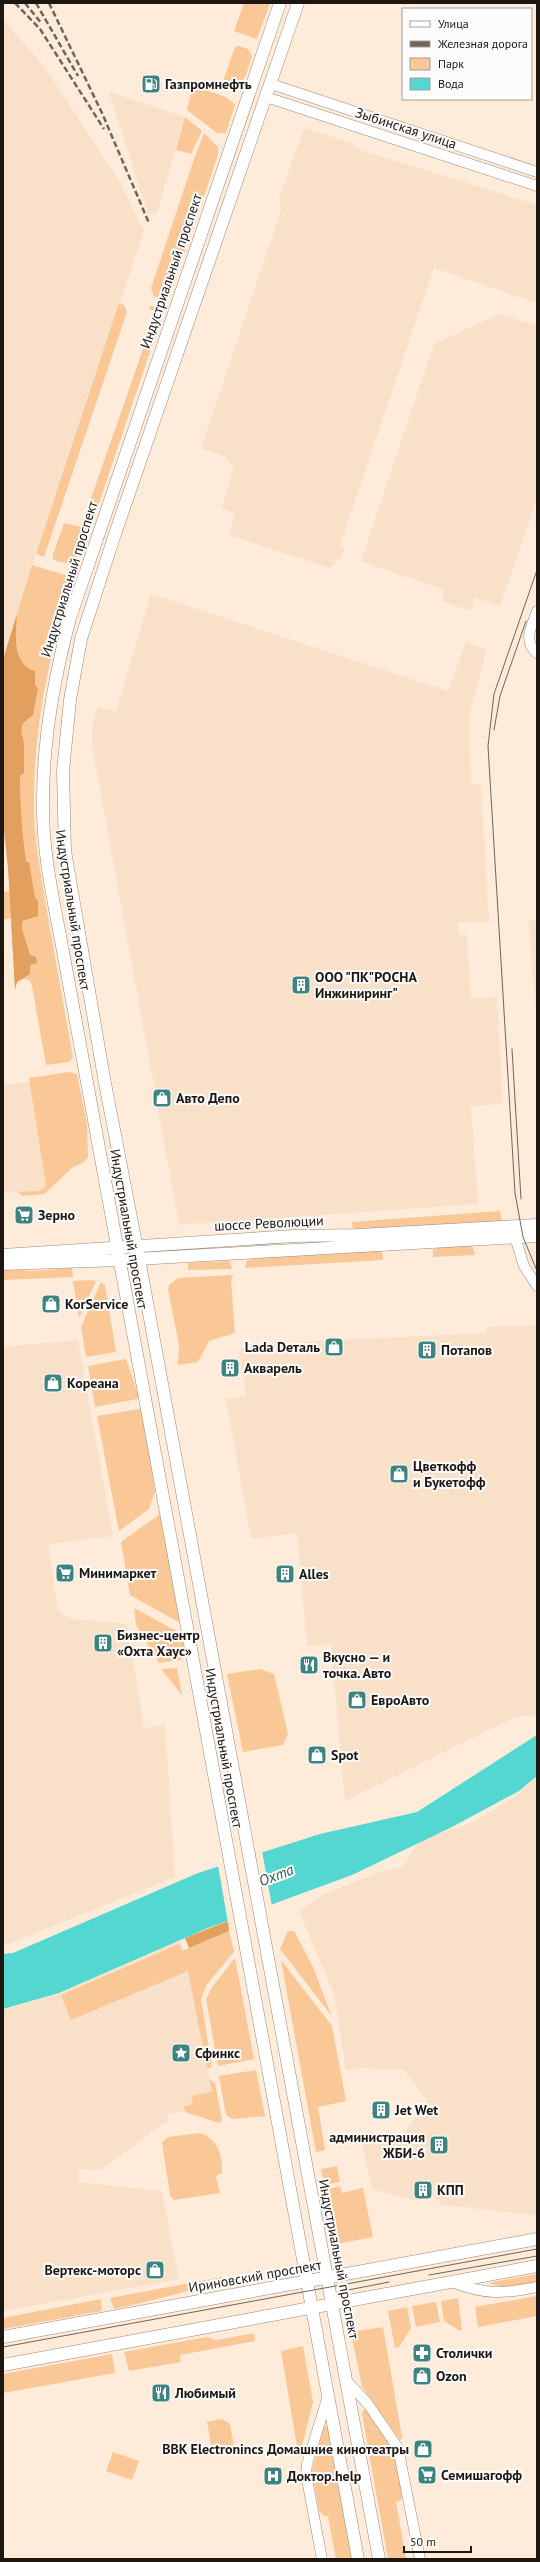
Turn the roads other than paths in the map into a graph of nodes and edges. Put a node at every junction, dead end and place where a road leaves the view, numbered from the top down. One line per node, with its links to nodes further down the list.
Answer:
1 (280, 3): 14 (main road, Индустриальный проспект)
2 (298, 3): 3 (main road, Индустриальный проспект)
3 (271, 84): 4 (main road, Индустриальный проспект); 5 (street, Зыбинская улица)
4 (266, 96): 6 (street, Зыбинская улица); 13 (main road, Индустриальный проспект)
5 (537, 172)
6 (537, 186)
7 (537, 611): 8 (street)
8 (535, 652)
9 (532, 1226): 10 (main road); 12 (main road); 13 (main road, шоссе Революции)
10 (537, 1233)
11 (537, 1236): 12 (main road, шоссе Революции)
12 (515, 1237): 16 (main road, шоссе Революции); 19 (street)
13 (136, 1245): 14 (main road, шоссе Революции); 16 (main road, Индустриальный проспект)
14 (116, 1247): 15 (main road, шоссе Революции); 17 (main road, Индустриальный проспект)
15 (3, 1254)
16 (139, 1259): 17 (main road, шоссе Революции); 20 (main road, Индустриальный проспект)
17 (119, 1260): 18 (main road, шоссе Революции); 21 (main road, Индустриальный проспект)
18 (3, 1264)
19 (537, 1286)
20 (245, 1835): 21 (main road); 22 (main road, Индустриальный проспект)
21 (225, 1840): 23 (main road, Индустриальный проспект)
22 (260, 1915): 23 (main road); 26 (main road, Индустриальный проспект)
23 (240, 1921): 27 (main road)
24 (537, 2239): 26 (main road, Ириновский проспект)
25 (537, 2266): 28 (main road)
26 (327, 2278): 27 (main road, Ириновский проспект); 30 (main road, Индустриальный проспект)
27 (307, 2281): 31 (main road); 32 (main road, Ириновский проспект)
28 (452, 2282): 29 (street); 30 (main road)
29 (537, 2287)
30 (331, 2304): 31 (main road); 34 (main road, Индустриальный проспект)
31 (312, 2308): 33 (main road); 35 (main road)
32 (3, 2337)
33 (3, 2365)
34 (346, 2380): 38 (main road, Индустриальный проспект); 39 (street)
35 (328, 2396): 36 (street); 37 (main road)
36 (322, 2559)
37 (358, 2559)
38 (379, 2559)
39 (420, 2559)

